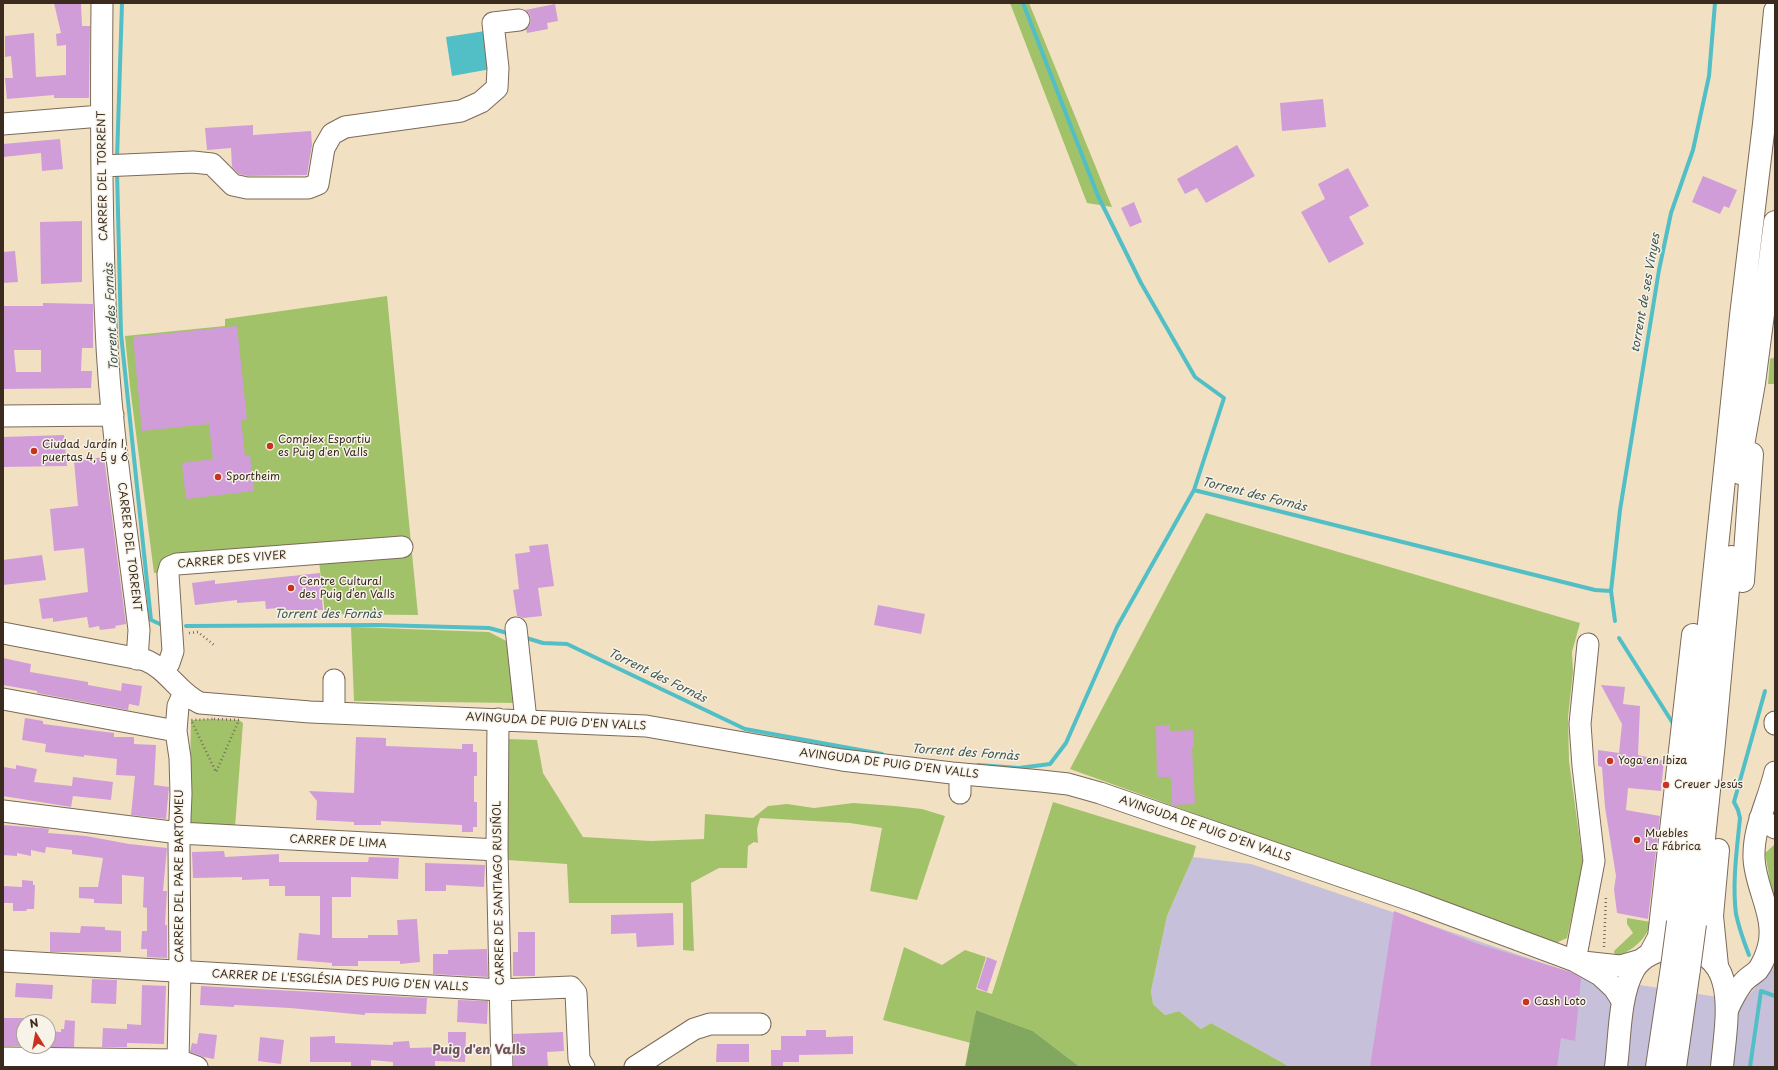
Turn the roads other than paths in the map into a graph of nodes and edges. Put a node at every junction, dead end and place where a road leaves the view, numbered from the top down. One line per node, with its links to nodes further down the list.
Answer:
1 (102, 3): 4 (street, CARRER DEL TORRENT)
2 (1775, 11): 8 (main road)
3 (520, 20): 6 (street)
4 (102, 116): 5 (street); 6 (street, CARRER DEL TORRENT)
5 (3, 124)
6 (112, 165): 10 (street, CARRER DEL TORRENT)
7 (1775, 222): 9 (main road)
8 (1741, 316): 31 (main road); 32 (main road)
9 (1754, 383): 31 (main road); 36 (main road)
10 (113, 415): 11 (street); 16 (street, CARRER DEL TORRENT)
11 (3, 416)
12 (402, 547): 17 (street, CARRER DES VIVER)
13 (3, 633): 16 (street, AVINGUDA DE PUIG D'EN VALLS)
14 (517, 636): 23 (street)
15 (1588, 644): 34 (street)
16 (137, 659): 17 (street, AVINGUDA DE PUIG D'EN VALLS)
17 (164, 671): 19 (street, AVINGUDA DE PUIG D'EN VALLS)
18 (334, 680): 21 (street)
19 (184, 693): 21 (street, AVINGUDA DE PUIG D'EN VALLS); 24 (street, CARRER DEL PARE BARTOMEU)
20 (3, 699): 24 (street)
21 (334, 713): 22 (street, AVINGUDA DE PUIG D'EN VALLS)
22 (498, 719): 23 (street, AVINGUDA DE PUIG D'EN VALLS); 30 (street, CARRER DE SANTIAGO RUSIÑOL)
23 (526, 720): 34 (street, AVINGUDA DE PUIG D'EN VALLS)
24 (176, 731): 29 (street, CARRER DEL PARE BARTOMEU)
25 (1775, 772): 26 (street)
26 (1772, 792): 28 (street)
27 (3, 811): 29 (street, CARRER DE LIMA)
28 (1767, 823): 37 (street)
29 (179, 833): 30 (street, CARRER DE LIMA); 38 (street, CARRER DEL PARE BARTOMEU)
30 (497, 850): 39 (street, CARRER DE SANTIAGO RUSIÑOL)
31 (1686, 923): 35 (main road, bridge)
32 (1645, 957): 34 (street, AVINGUDA DE PUIG D'EN VALLS); 36 (main road); 40 (main road)
33 (3, 961): 38 (street, CARRER DE L'ESGLÉSIA DES PUIG D'EN VALLS)
34 (1575, 961): 40 (street, AVINGUDA DE PUIG D'EN VALLS)
35 (1680, 968): 49 (main road); 50 (main road)
36 (1719, 968): 37 (street); 41 (main road)
37 (1757, 970): 41 (street)
38 (180, 971): 39 (street, CARRER DE L'ESGLÉSIA DES PUIG D'EN VALLS); 44 (street, CARRER DEL PARE BARTOMEU)
39 (500, 990): 45 (street, CARRER DE SANTIAGO RUSIÑOL); 46 (street, CARRER DE L'ESGLÉSIA DES PUIG D'EN VALLS)
40 (1623, 1002): 48 (main road)
41 (1727, 1011): 51 (main road)
42 (760, 1024): 47 (street)
43 (3, 1058): 44 (street)
44 (188, 1063)
45 (502, 1067)
46 (584, 1067)
47 (635, 1067)
48 (1616, 1067)
49 (1658, 1067)
50 (1675, 1067)
51 (1722, 1067)

